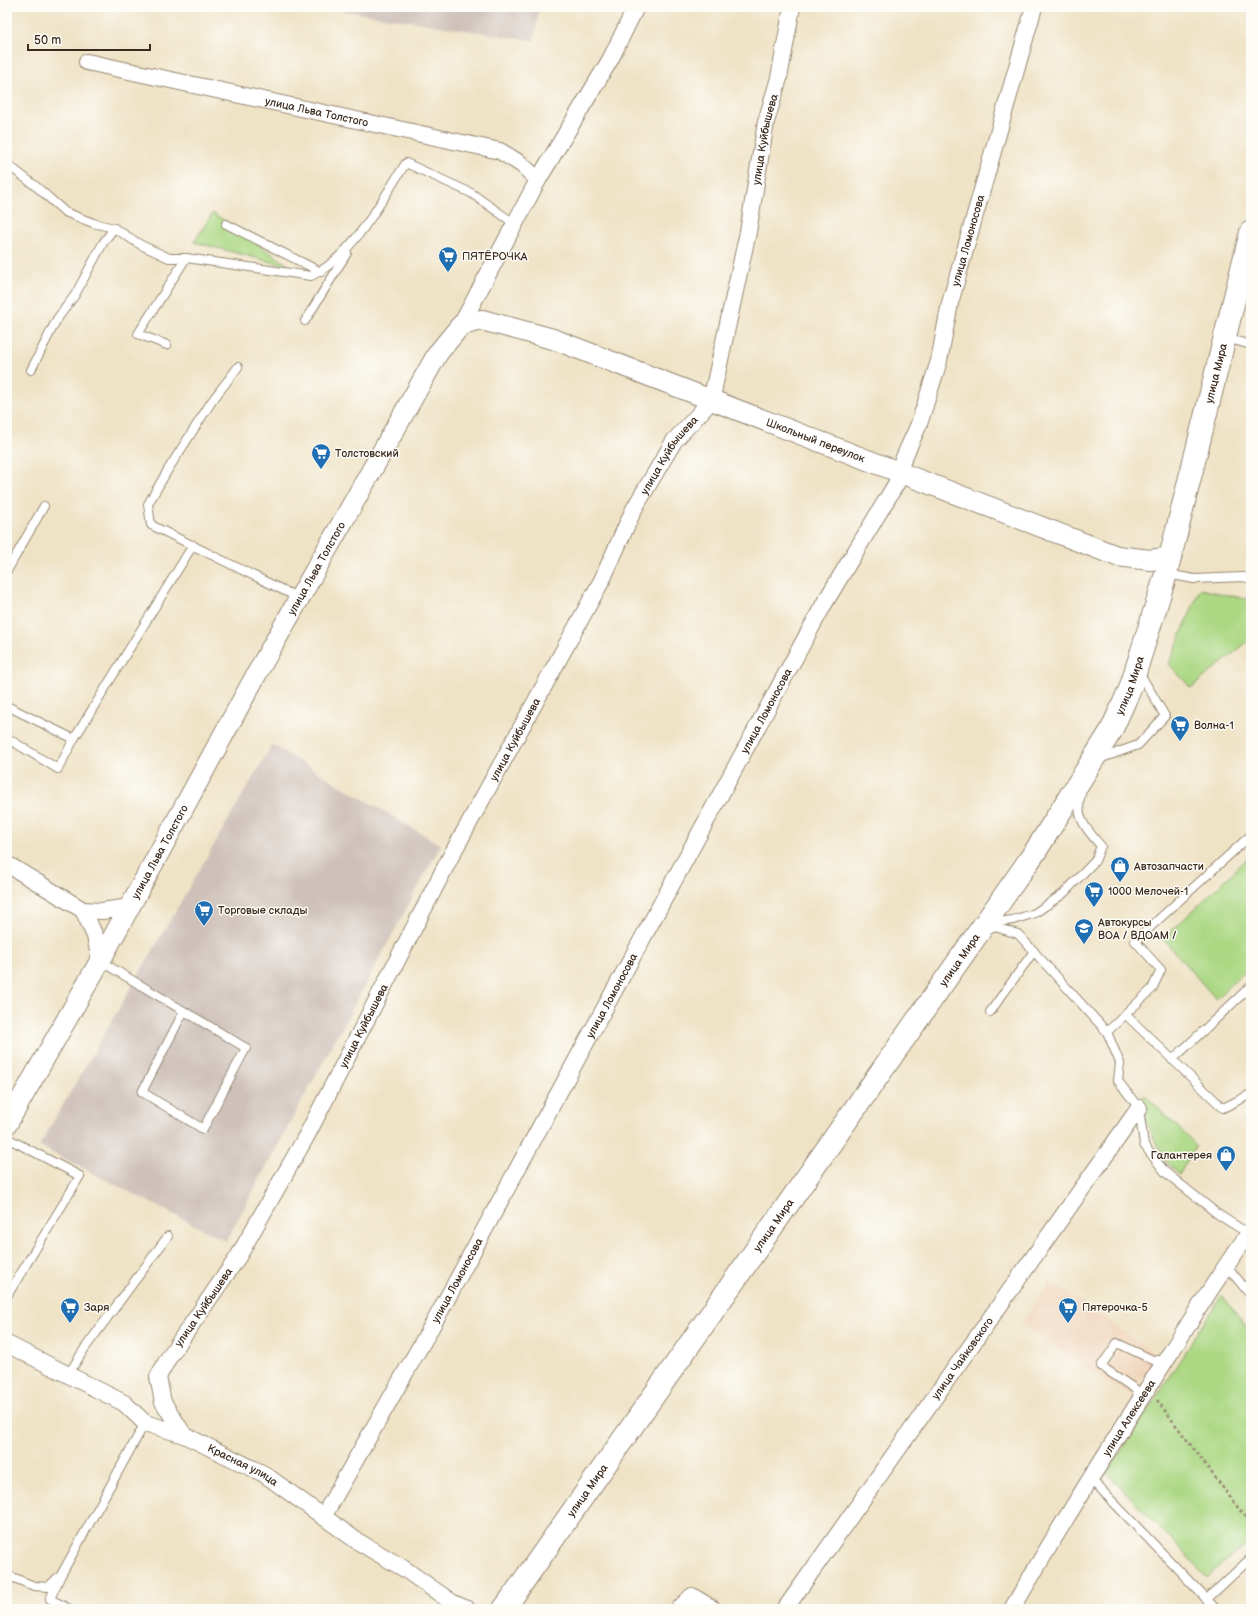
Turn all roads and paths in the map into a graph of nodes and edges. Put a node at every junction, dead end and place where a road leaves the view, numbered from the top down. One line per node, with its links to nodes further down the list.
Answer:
1 (636, 7): 6 (street, улица Льва Толстого)
2 (792, 7): 22 (street, улица Куйбышева)
3 (1034, 7): 23 (street, улица Ломоносова)
4 (87, 62): 6 (street, улица Льва Толстого)
5 (7, 164): 9 (lane)
6 (538, 180): 8 (street, улица Льва Толстого)
7 (226, 224): 13 (lane)
8 (515, 224): 11 (lane); 16 (street, улица Льва Толстого)
9 (114, 228): 12 (lane); 21 (lane)
10 (1251, 232): 14 (main road, улица Мира)
11 (351, 245): 13 (lane); 15 (lane)
12 (186, 258): 13 (lane); 19 (lane)
13 (321, 272)
14 (1244, 289): 17 (main road, улица Мира)
15 (305, 321)
16 (461, 325): 22 (street, Школьный переулок); 29 (street, улица Льва Толстого)
17 (1226, 338): 18 (lane); 26 (main road, улица Мира)
18 (1251, 345)
19 (167, 346)
20 (238, 367): 25 (lane)
21 (31, 370)
22 (711, 401): 23 (street, Школьный переулок); 62 (street, улица Куйбышева)
23 (899, 473): 26 (street, Школьный переулок); 64 (street, улица Ломоносова)
24 (44, 506): 27 (lane)
25 (193, 545): 29 (lane); 33 (lane)
26 (1168, 565): 28 (lane); 30 (main road, улица Мира)
27 (7, 571)
28 (1251, 579)
29 (300, 598): 37 (street, улица Льва Толстого)
30 (1137, 669): 34 (main road, улица Мира); 34 (lane)
31 (7, 706): 33 (lane)
32 (7, 738): 33 (lane)
33 (74, 739)
34 (1090, 765): 39 (main road, улица Мира); 39 (lane)
35 (1251, 835): 45 (lane)
36 (7, 864): 38 (street)
37 (130, 907): 38 (street); 41 (street, улица Льва Толстого)
38 (83, 910): 41 (street)
39 (984, 924): 40 (lane); 72 (main road, улица Мира)
40 (1034, 951): 44 (lane); 46 (lane)
41 (100, 961): 43 (lane); 50 (street, улица Льва Толстого)
42 (1251, 986): 47 (lane)
43 (184, 1011): 43 (lane)
44 (990, 1012)
45 (1126, 1015): 46 (lane); 47 (lane)
46 (1107, 1032): 49 (lane)
47 (1172, 1060): 48 (lane)
48 (1251, 1094)
49 (1139, 1108): 52 (lane); 75 (street, улица Чайковского)
50 (7, 1124)
51 (7, 1138): 55 (lane)
52 (1250, 1233): 54 (street, улица Алексеева)
53 (168, 1236): 59 (lane)
54 (1227, 1266): 56 (lane); 58 (street, улица Алексеева)
55 (7, 1296)
56 (1251, 1296)
57 (7, 1344): 59 (street, Красная улица)
58 (1166, 1360): 60 (street, улица Алексеева); 60 (lane)
59 (68, 1375): 61 (street, Красная улица)
60 (1144, 1393): 63 (street, улица Алексеева); 65 (path)
61 (145, 1423): 62 (street, Красная улица); 68 (lane)
62 (184, 1435): 64 (street, Красная улица)
63 (1090, 1478): 69 (lane); 76 (street, улица Алексеева)
64 (323, 1517): 71 (street, Красная улица)
65 (1251, 1525)
66 (1251, 1558): 69 (lane)
67 (7, 1575): 68 (lane)
68 (61, 1575): 70 (lane)
69 (1207, 1599): 77 (lane)
70 (70, 1609)
71 (467, 1609)
72 (504, 1609)
73 (679, 1609): 74 (street)
74 (714, 1609)
75 (785, 1609)
76 (1012, 1609)
77 (1216, 1609)

